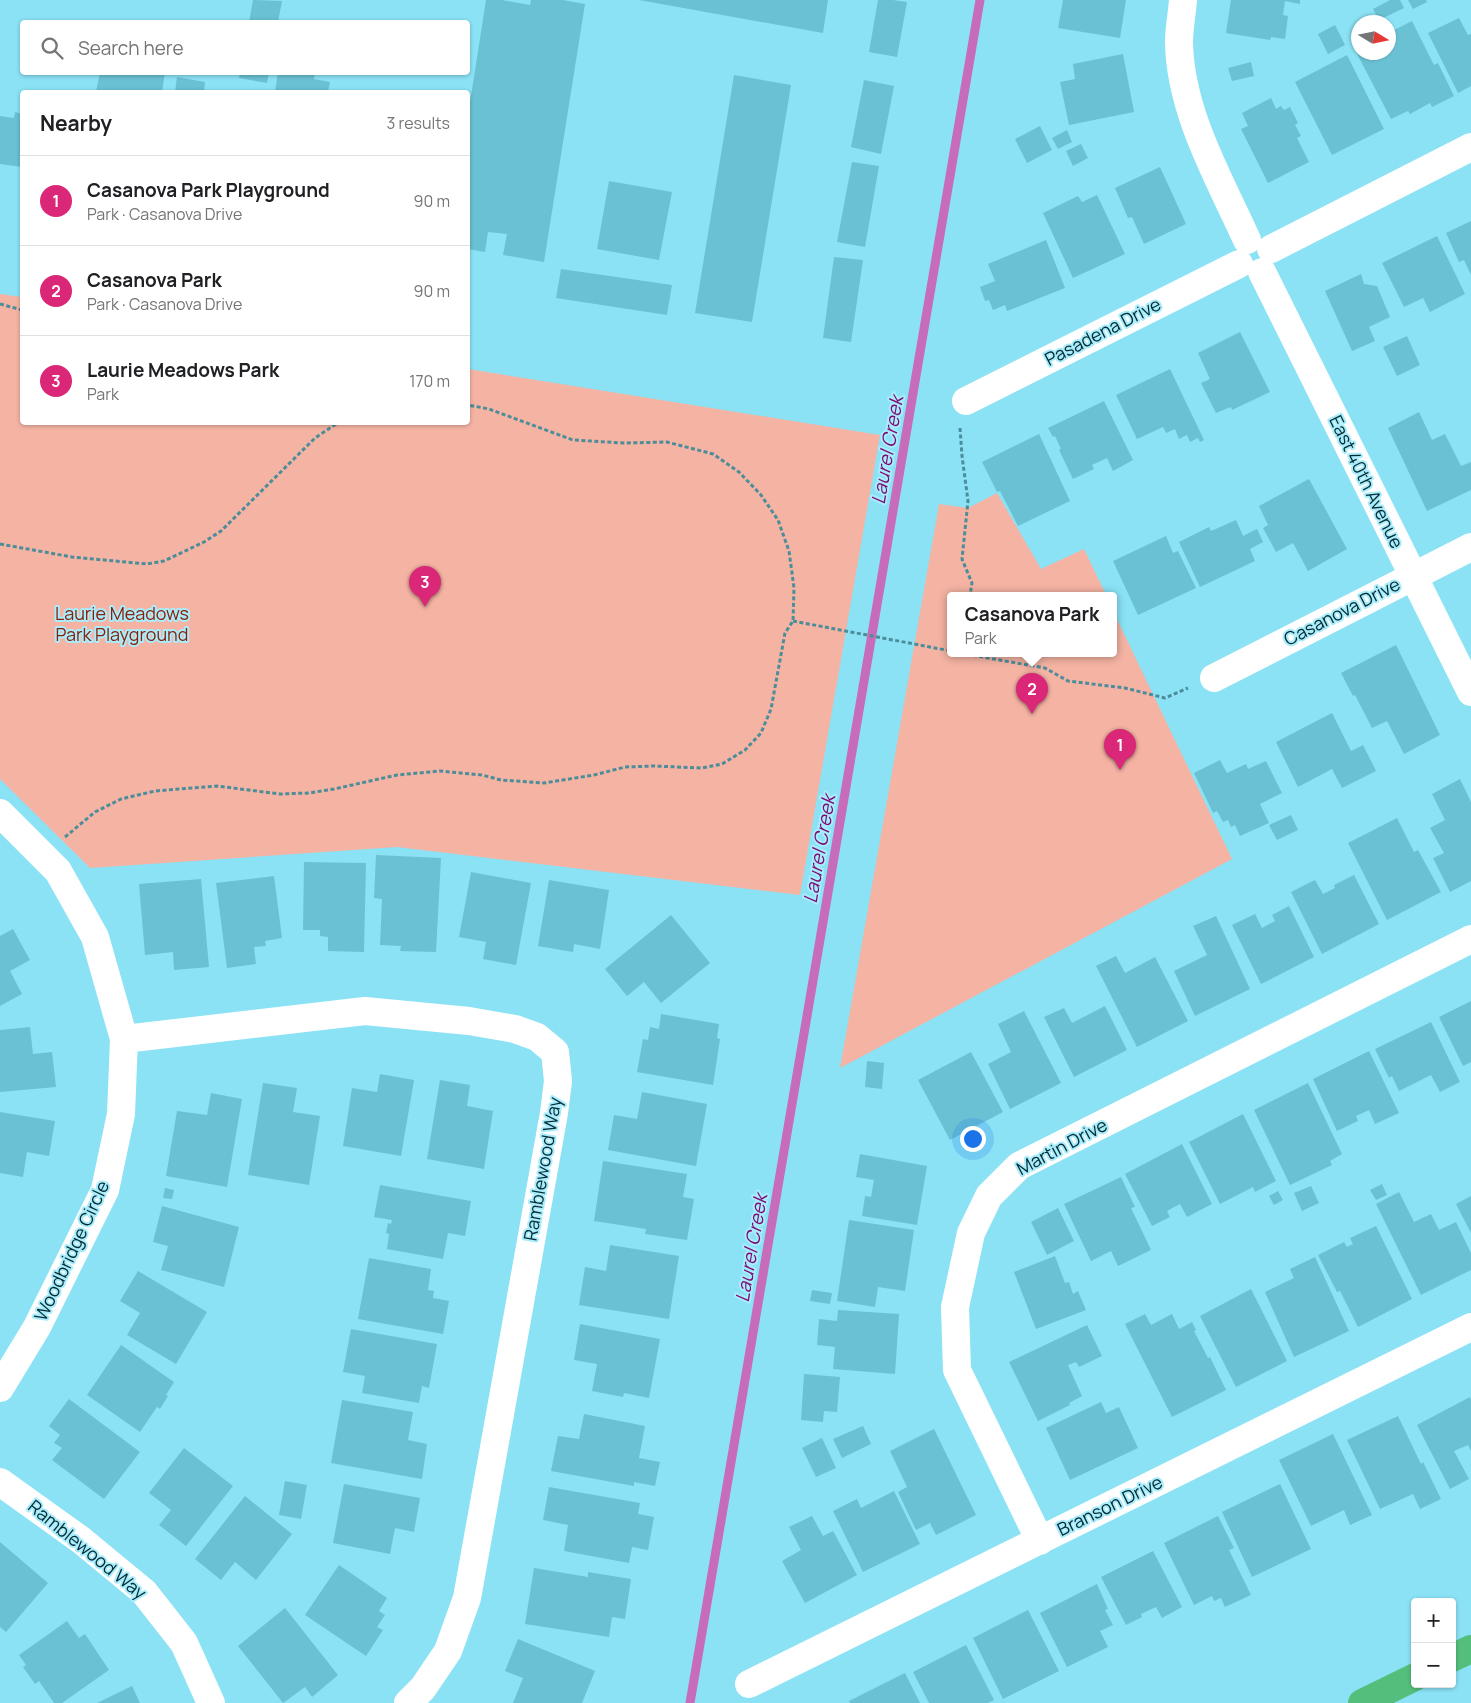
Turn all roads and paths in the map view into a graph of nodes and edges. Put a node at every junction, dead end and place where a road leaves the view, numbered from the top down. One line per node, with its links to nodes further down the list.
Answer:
1 (1183, 0): 3 (street, East 40th Avenue)
2 (1471, 147): 3 (street, Pasadena Drive)
3 (1255, 256): 6 (street, Pasadena Drive); 11 (street, East 40th Avenue)
4 (0, 304): 5 (path)
5 (20, 309)
6 (966, 401): 12 (path)
7 (470, 405): 13 (path)
8 (334, 425): 9 (path)
9 (0, 544)
10 (1471, 547): 11 (street, Casanova Drive)
11 (1412, 576): 16 (street, Casanova Drive); 17 (street, East 40th Avenue)
12 (971, 592)
13 (793, 621): 14 (path); 19 (path)
14 (947, 650)
15 (983, 657): 16 (path)
16 (1214, 678)
17 (1471, 692)
18 (0, 814): 19 (street, Woodbridge Circle)
19 (44, 855): 21 (street, Woodbridge Circle)
20 (1471, 939): 25 (street, Martin Drive)
21 (124, 1039): 23 (street, Woodbridge Circle); 31 (street, Ramblewood Way)
22 (1471, 1327): 25 (street, Branson Drive)
23 (0, 1388)
24 (0, 1482): 30 (street, Ramblewood Way)
25 (1040, 1541): 29 (street, Branson Drive)
26 (1471, 1649): 27 (highway)
27 (1456, 1656)
28 (1411, 1679): 32 (highway)
29 (749, 1684)
30 (211, 1703)
31 (408, 1703)
32 (1362, 1703)

